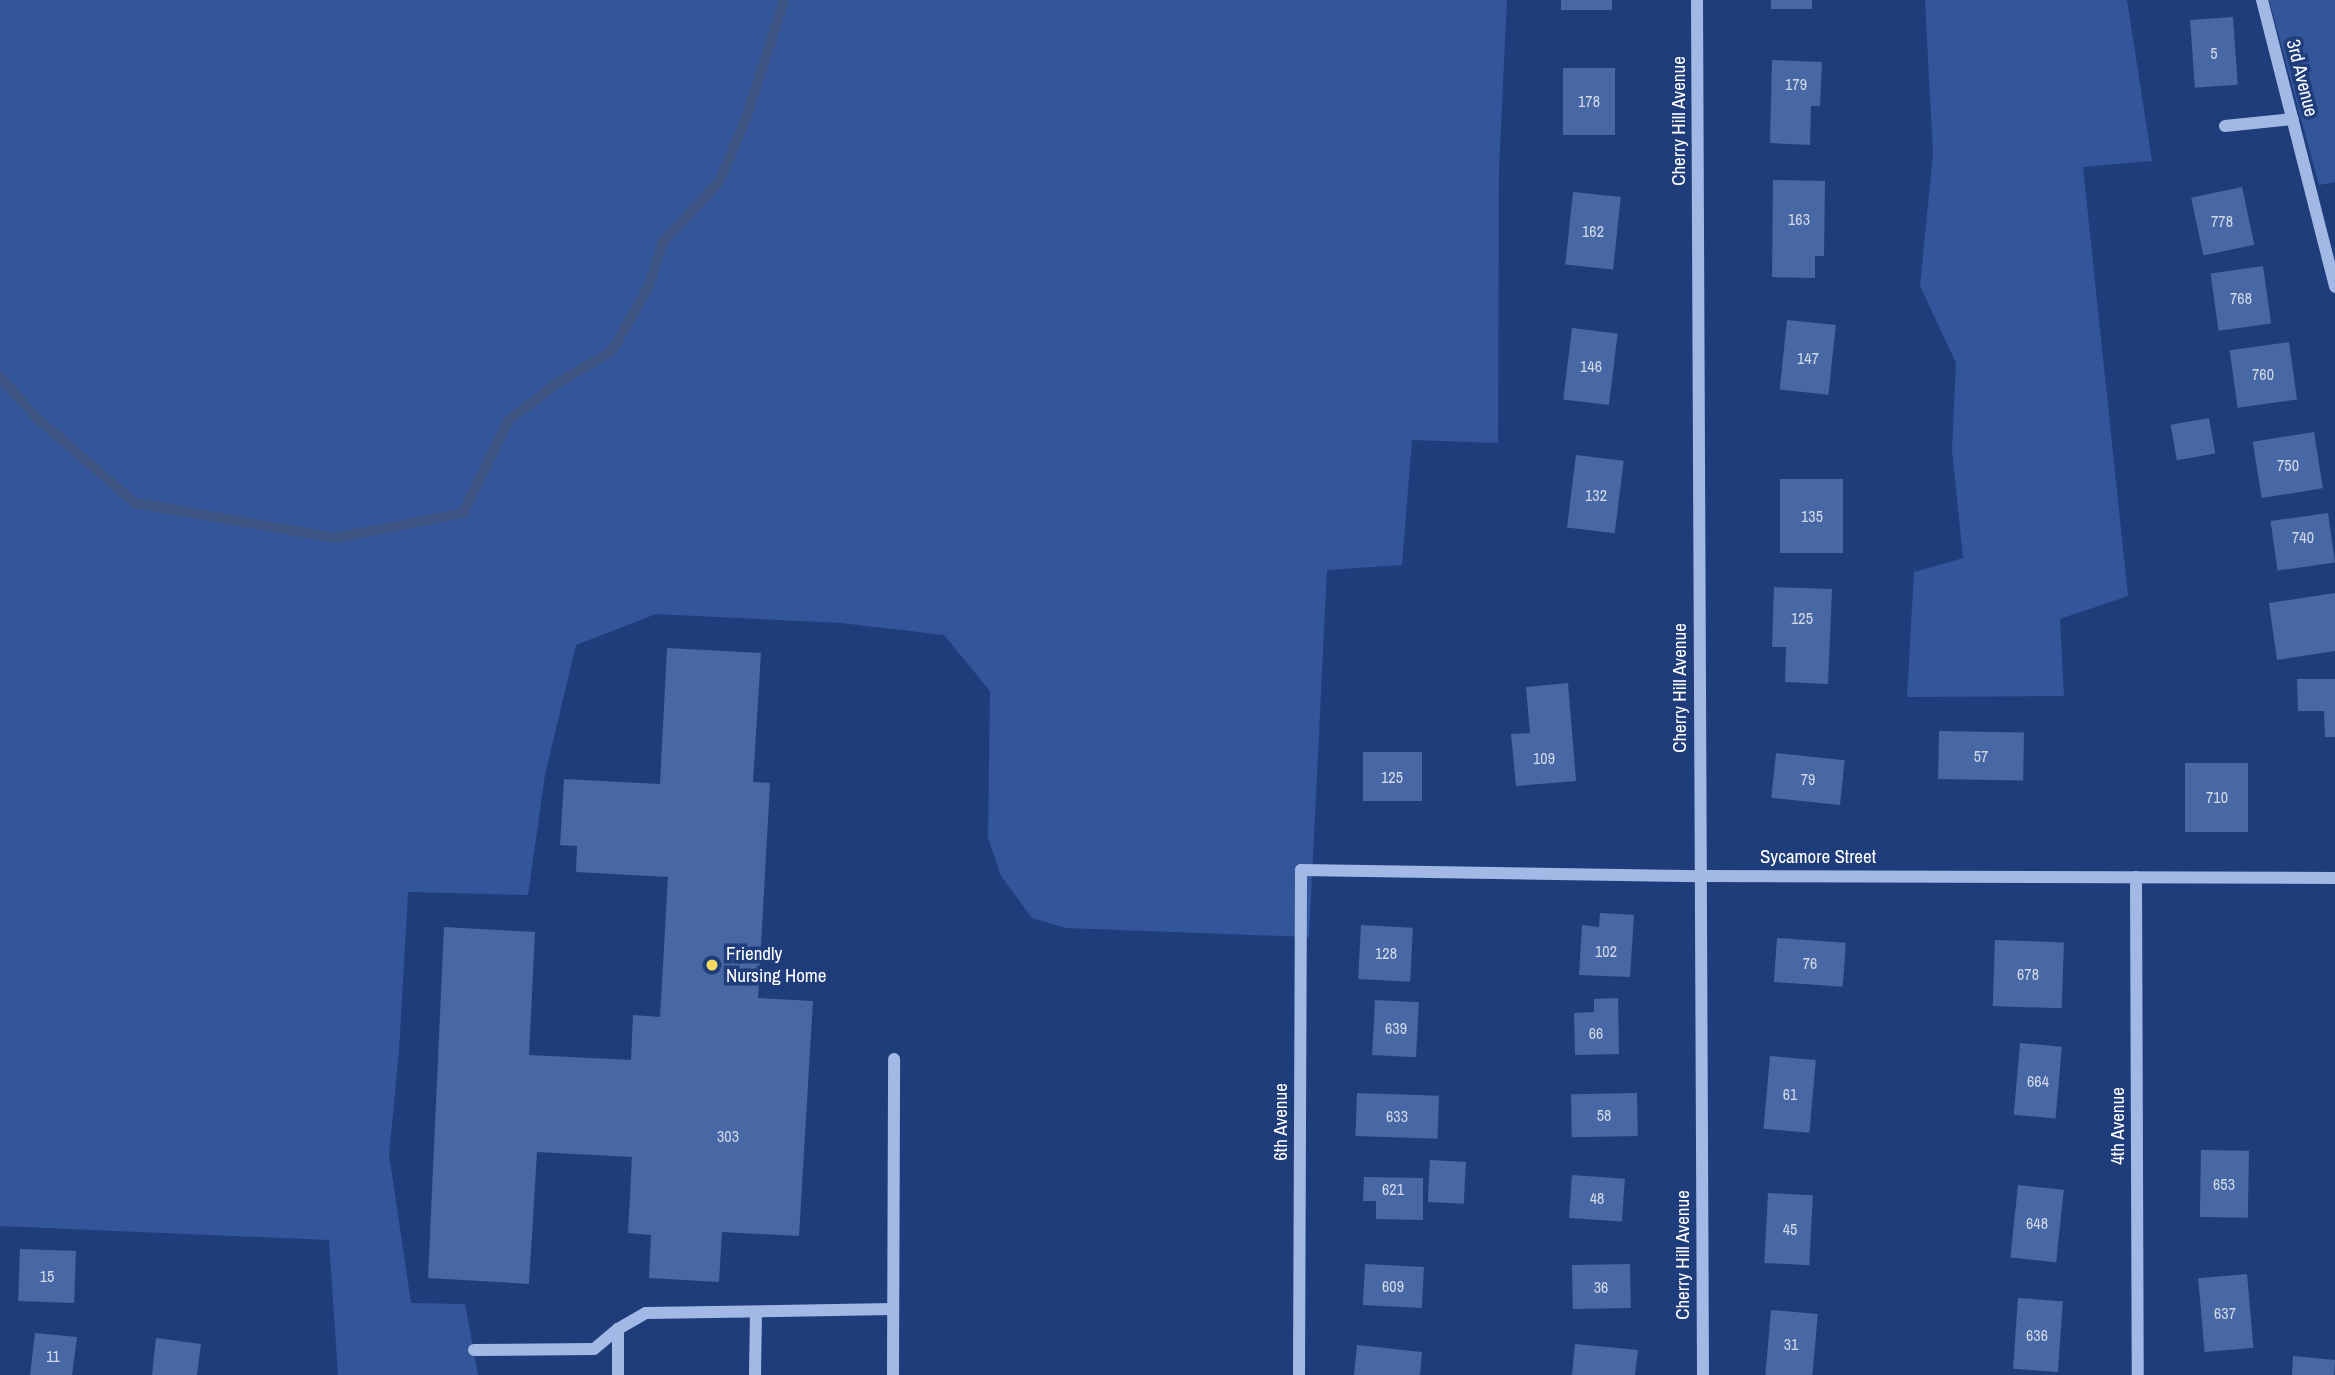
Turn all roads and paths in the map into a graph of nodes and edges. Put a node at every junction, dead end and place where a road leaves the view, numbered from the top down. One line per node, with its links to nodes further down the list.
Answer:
1 (1698, 0): 7 (street, Cherry Hill Avenue)
2 (2262, 0): 3 (street, 3rd Avenue)
3 (2293, 119): 4 (street); 5 (street, 3rd Avenue)
4 (2225, 126)
5 (2335, 287)
6 (1301, 870): 7 (street, Sycamore Street); 18 (street, 6th Avenue)
7 (1700, 876): 8 (street, Sycamore Street); 19 (street, Cherry Hill Avenue)
8 (2136, 877): 9 (street, Sycamore Street); 20 (street, 4th Avenue)
9 (2335, 878)
10 (894, 1059): 11 (street)
11 (893, 1309): 12 (street); 17 (street)
12 (756, 1312): 13 (street); 16 (street)
13 (618, 1329): 14 (street); 15 (street)
14 (474, 1350)
15 (618, 1375)
16 (755, 1375)
17 (893, 1375)
18 (1299, 1375)
19 (1703, 1375)
20 (2138, 1375)

